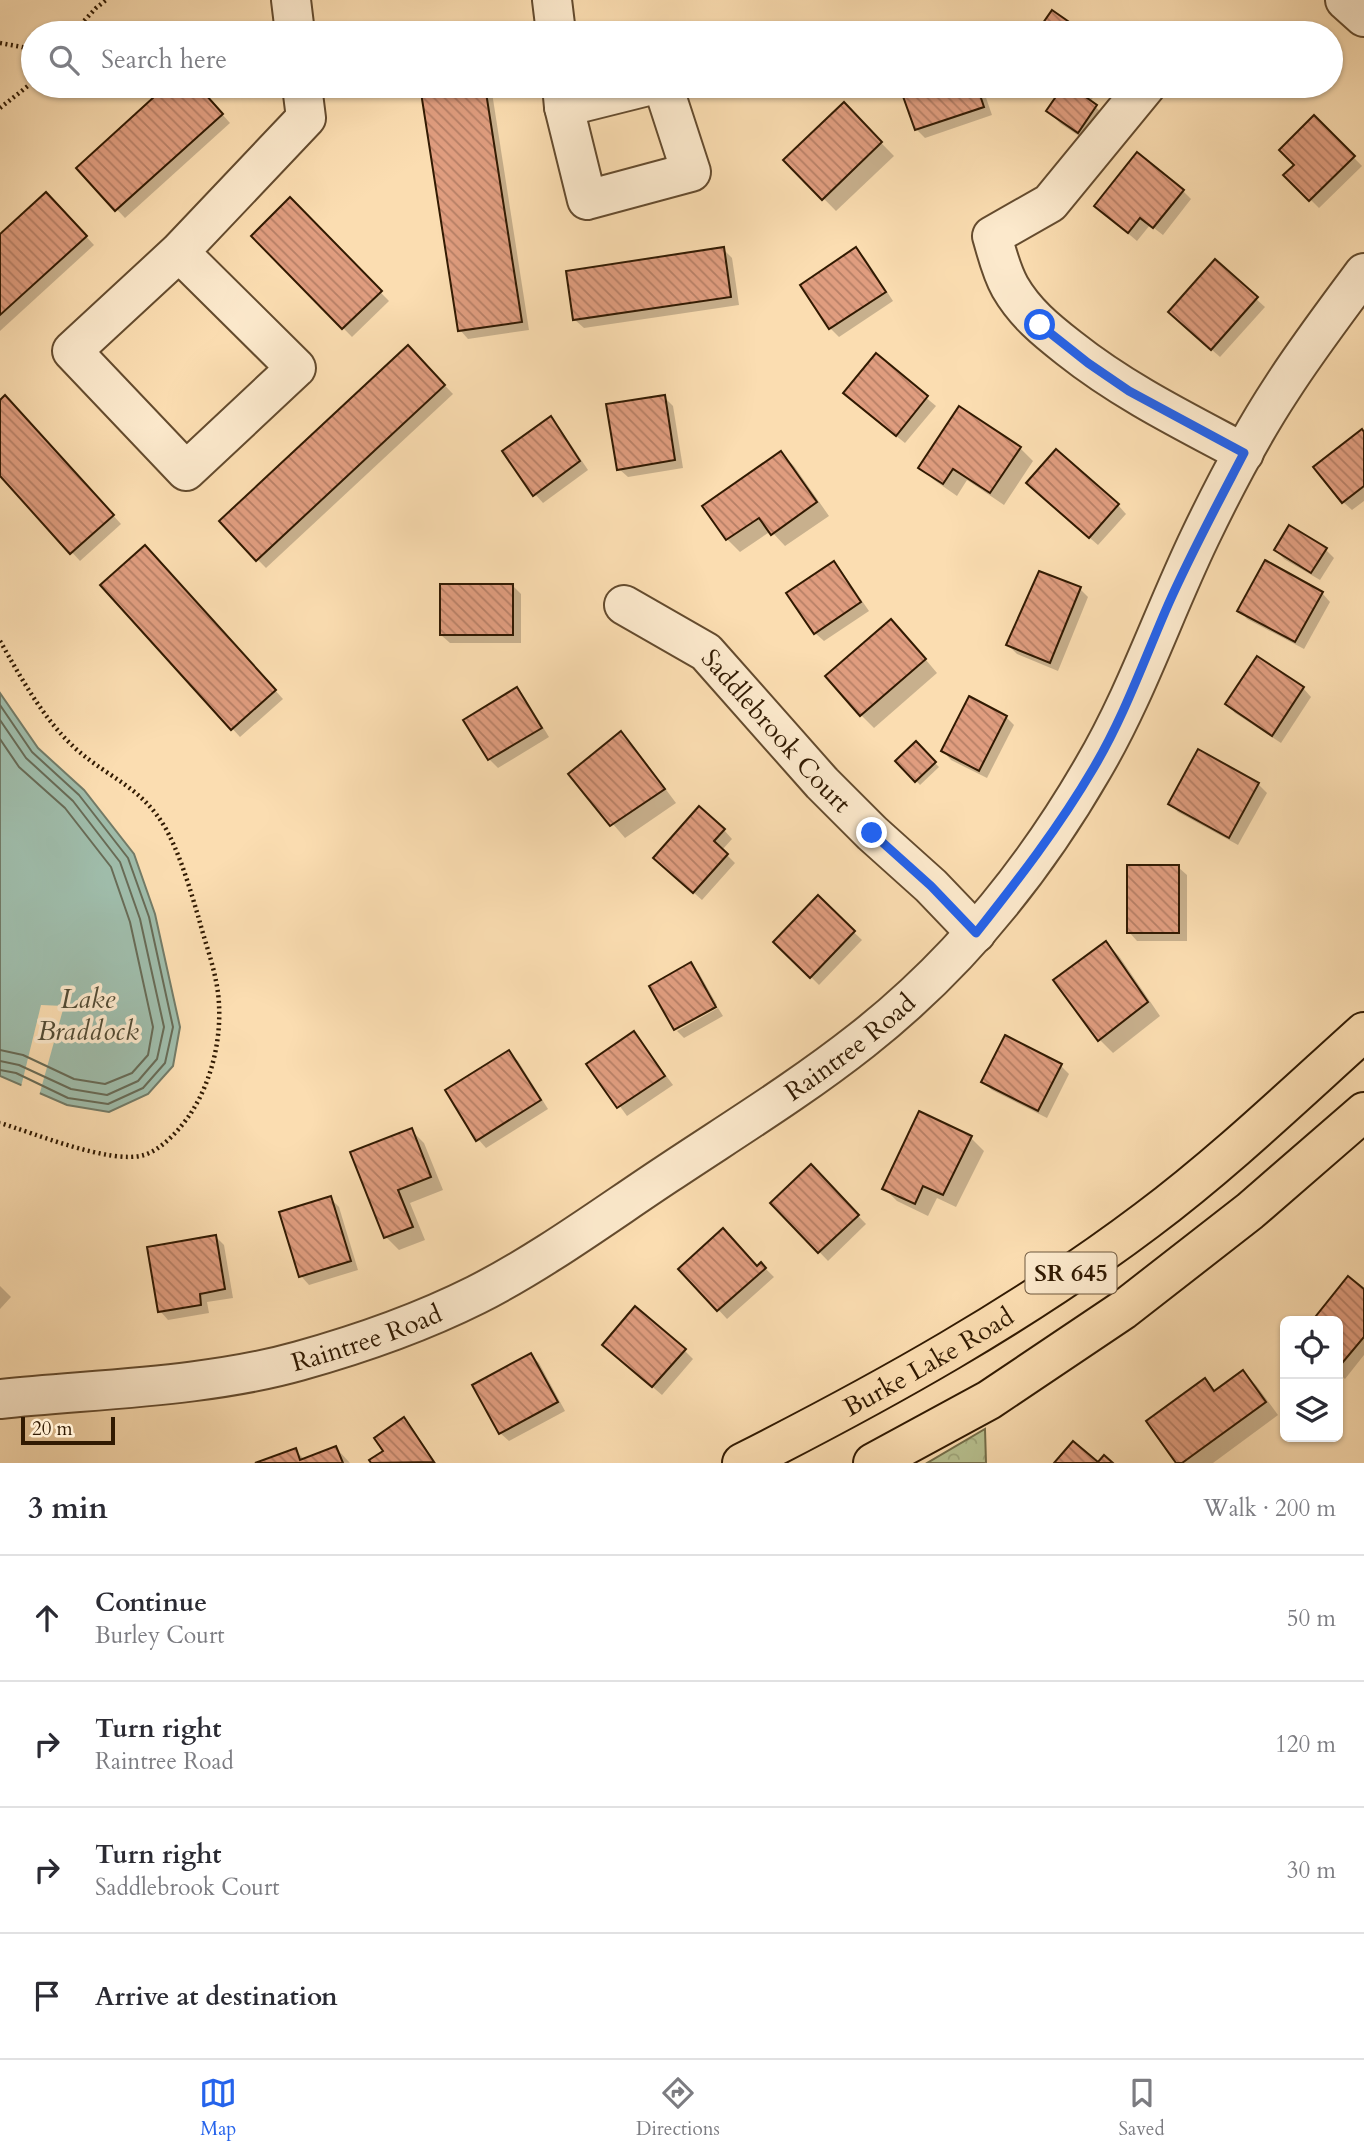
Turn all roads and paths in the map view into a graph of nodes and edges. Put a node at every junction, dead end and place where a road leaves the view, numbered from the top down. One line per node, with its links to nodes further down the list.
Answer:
1 (106, 0): 6 (path)
2 (291, 0): 7 (street)
3 (552, 0): 8 (street)
4 (1345, 0): 5 (street)
5 (1364, 17)
6 (85, 21)
7 (294, 21)
8 (555, 21)
9 (0, 43): 10 (path)
10 (21, 47)
11 (21, 91): 16 (path)
12 (304, 98): 17 (street)
13 (563, 98): 14 (street)
14 (667, 98)
15 (1136, 98): 20 (street)
16 (0, 108)
17 (179, 253): 17 (street)
18 (1364, 273): 19 (street, Raintree Road)
19 (1352, 315): 20 (street, Raintree Road)
20 (1244, 453): 23 (street, Raintree Road)
21 (624, 605): 23 (street, Saddlebrook Court)
22 (0, 641): 26 (path)
23 (976, 933): 27 (street, Raintree Road)
24 (1364, 1032): 28 (main road, Burke Lake Road / SR 645)
25 (1364, 1112): 29 (main road, SR 645)
26 (0, 1123)
27 (0, 1399)
28 (742, 1463)
29 (873, 1463)

